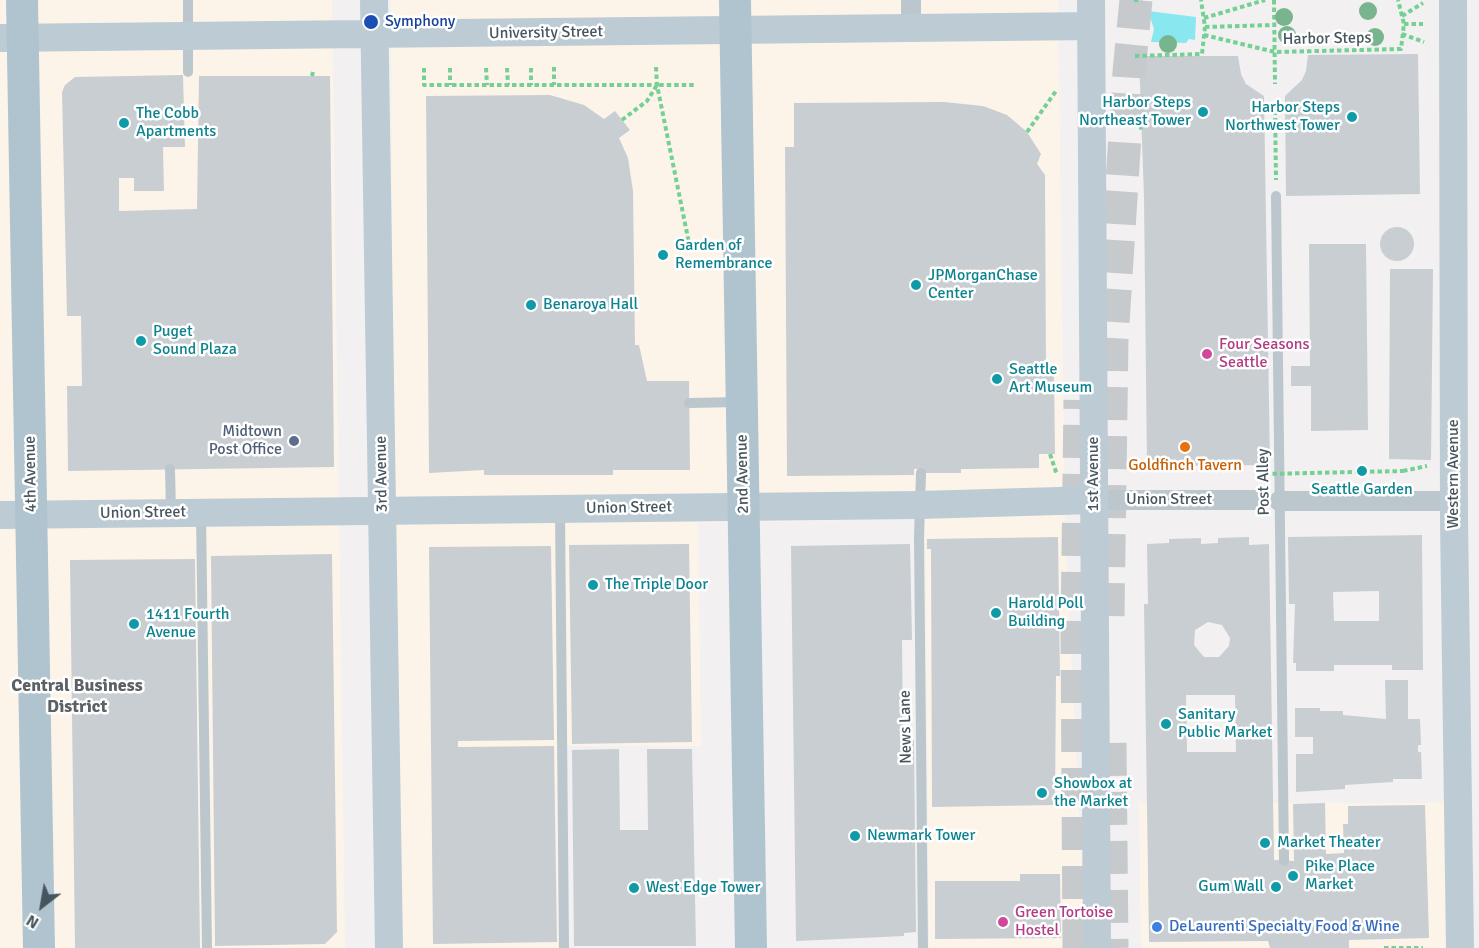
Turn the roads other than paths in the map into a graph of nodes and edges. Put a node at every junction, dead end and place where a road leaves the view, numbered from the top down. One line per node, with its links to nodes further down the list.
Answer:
1 (22, 0): 12 (main road, 4th Avenue)
2 (188, 0): 11 (lane)
3 (374, 0): 10 (main road, 3rd Avenue)
4 (735, 0): 9 (main road, 2nd Avenue)
5 (911, 0): 8 (street)
6 (1091, 13): 8 (main road, University Street); 19 (main road, 1st Avenue)
7 (1462, 14): 22 (main road, Western Avenue)
8 (911, 29): 9 (main road, University Street)
9 (736, 31): 10 (main road, University Street); 15 (main road, 2nd Avenue)
10 (375, 35): 11 (main road, University Street); 26 (main road, 3rd Avenue)
11 (188, 37): 12 (main road, University Street); 13 (lane)
12 (11, 38): 29 (main road, 4th Avenue)
13 (188, 72)
14 (1276, 196): 21 (lane, Post Alley)
15 (742, 402): 16 (lane); 24 (main road, 2nd Avenue)
16 (689, 403)
17 (170, 469): 27 (lane)
18 (921, 473): 23 (lane, News Lane)
19 (1094, 500): 20 (street, Union Street); 23 (main road, Union Street); 38 (main road, 1st Avenue)
20 (1258, 500)
21 (1280, 501): 22 (street); 31 (lane, Post Alley)
22 (1454, 501): 39 (main road, Western Avenue)
23 (919, 505): 24 (main road, Union Street); 37 (lane, News Lane)
24 (744, 507): 25 (main road, Union Street); 36 (main road, 2nd Avenue)
25 (560, 509): 26 (main road, Union Street); 35 (lane)
26 (382, 511): 28 (main road, Union Street); 34 (main road, 3rd Avenue)
27 (171, 513): 28 (main road, Union Street); 29 (main road, Union Street)
28 (201, 513): 33 (lane)
29 (31, 514): 30 (main road, Union Street); 32 (main road, 4th Avenue)
30 (0, 515)
31 (1284, 861)
32 (39, 948)
33 (207, 948)
34 (389, 948)
35 (564, 948)
36 (751, 948)
37 (923, 948)
38 (1097, 948)
39 (1460, 948)

